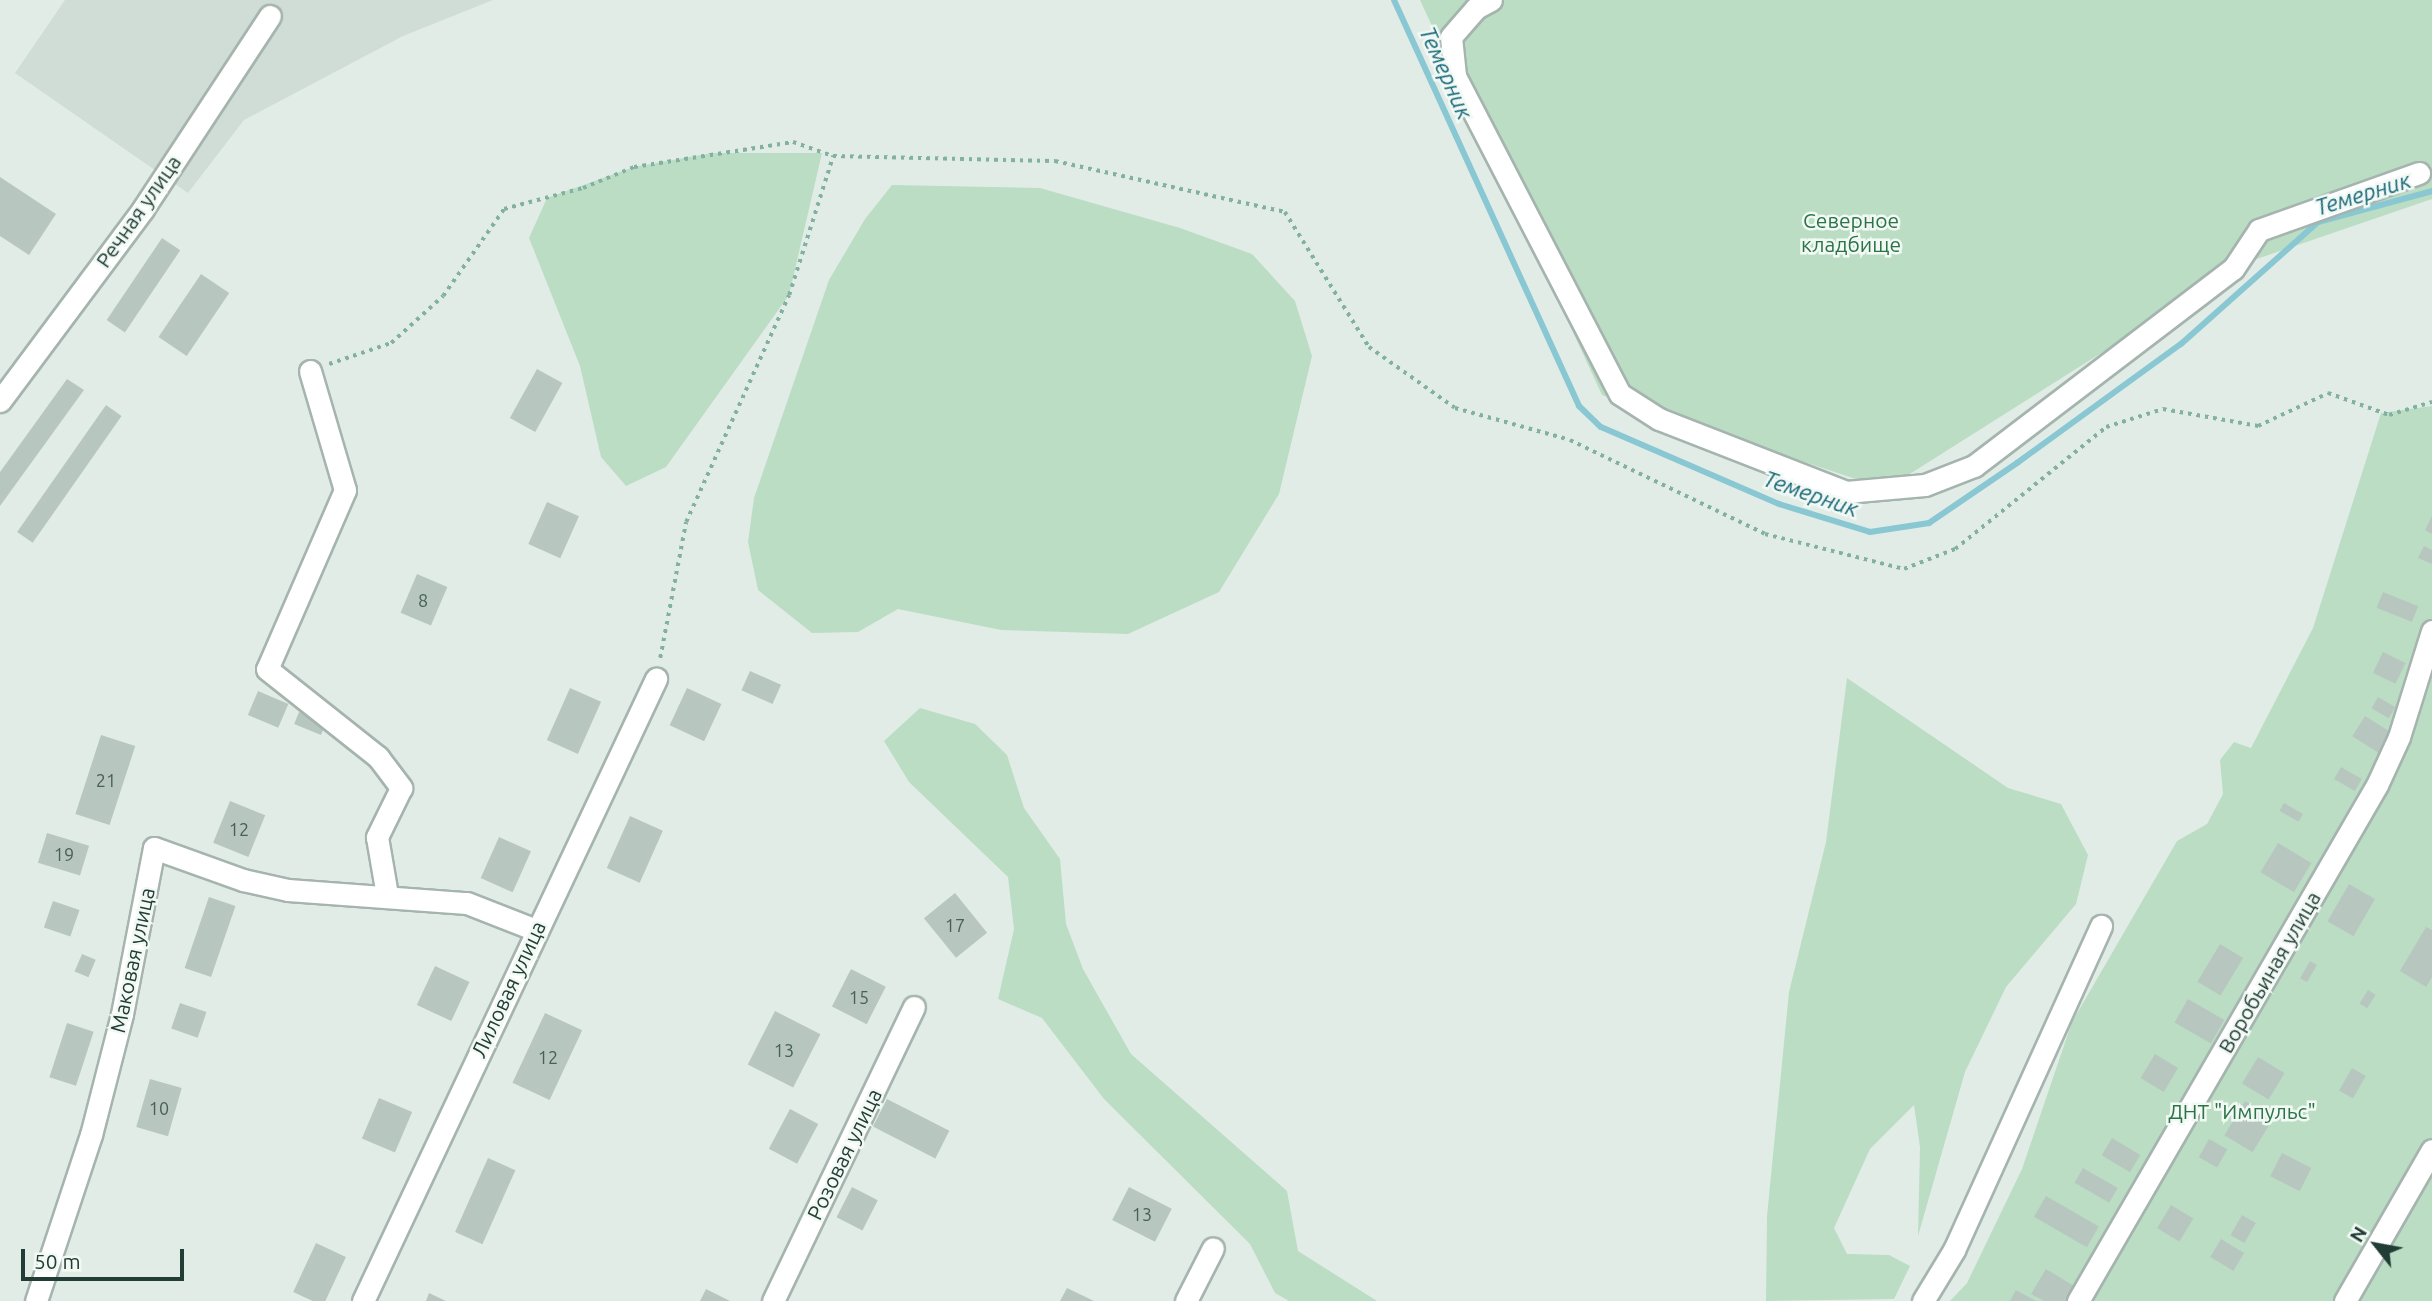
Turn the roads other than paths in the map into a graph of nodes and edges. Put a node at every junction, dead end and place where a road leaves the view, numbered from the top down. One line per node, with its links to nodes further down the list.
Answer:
1 (1491, 0): 3 (street)
2 (270, 16): 5 (street, Речная улица)
3 (2419, 173)
4 (310, 371): 8 (street)
5 (0, 401)
6 (2432, 631): 19 (street, Воробьиная улица)
7 (656, 679): 10 (street, Лиловая улица)
8 (387, 895): 10 (street, Маковая улица); 14 (street, Маковая улица)
9 (2101, 926): 18 (street)
10 (536, 930): 15 (street, Лиловая улица)
11 (914, 1007): 16 (street, Розовая улица)
12 (2432, 1150): 20 (street)
13 (1213, 1248): 17 (street)
14 (36, 1301)
15 (363, 1301)
16 (773, 1301)
17 (1186, 1301)
18 (1923, 1301)
19 (2078, 1301)
20 (2345, 1301)

